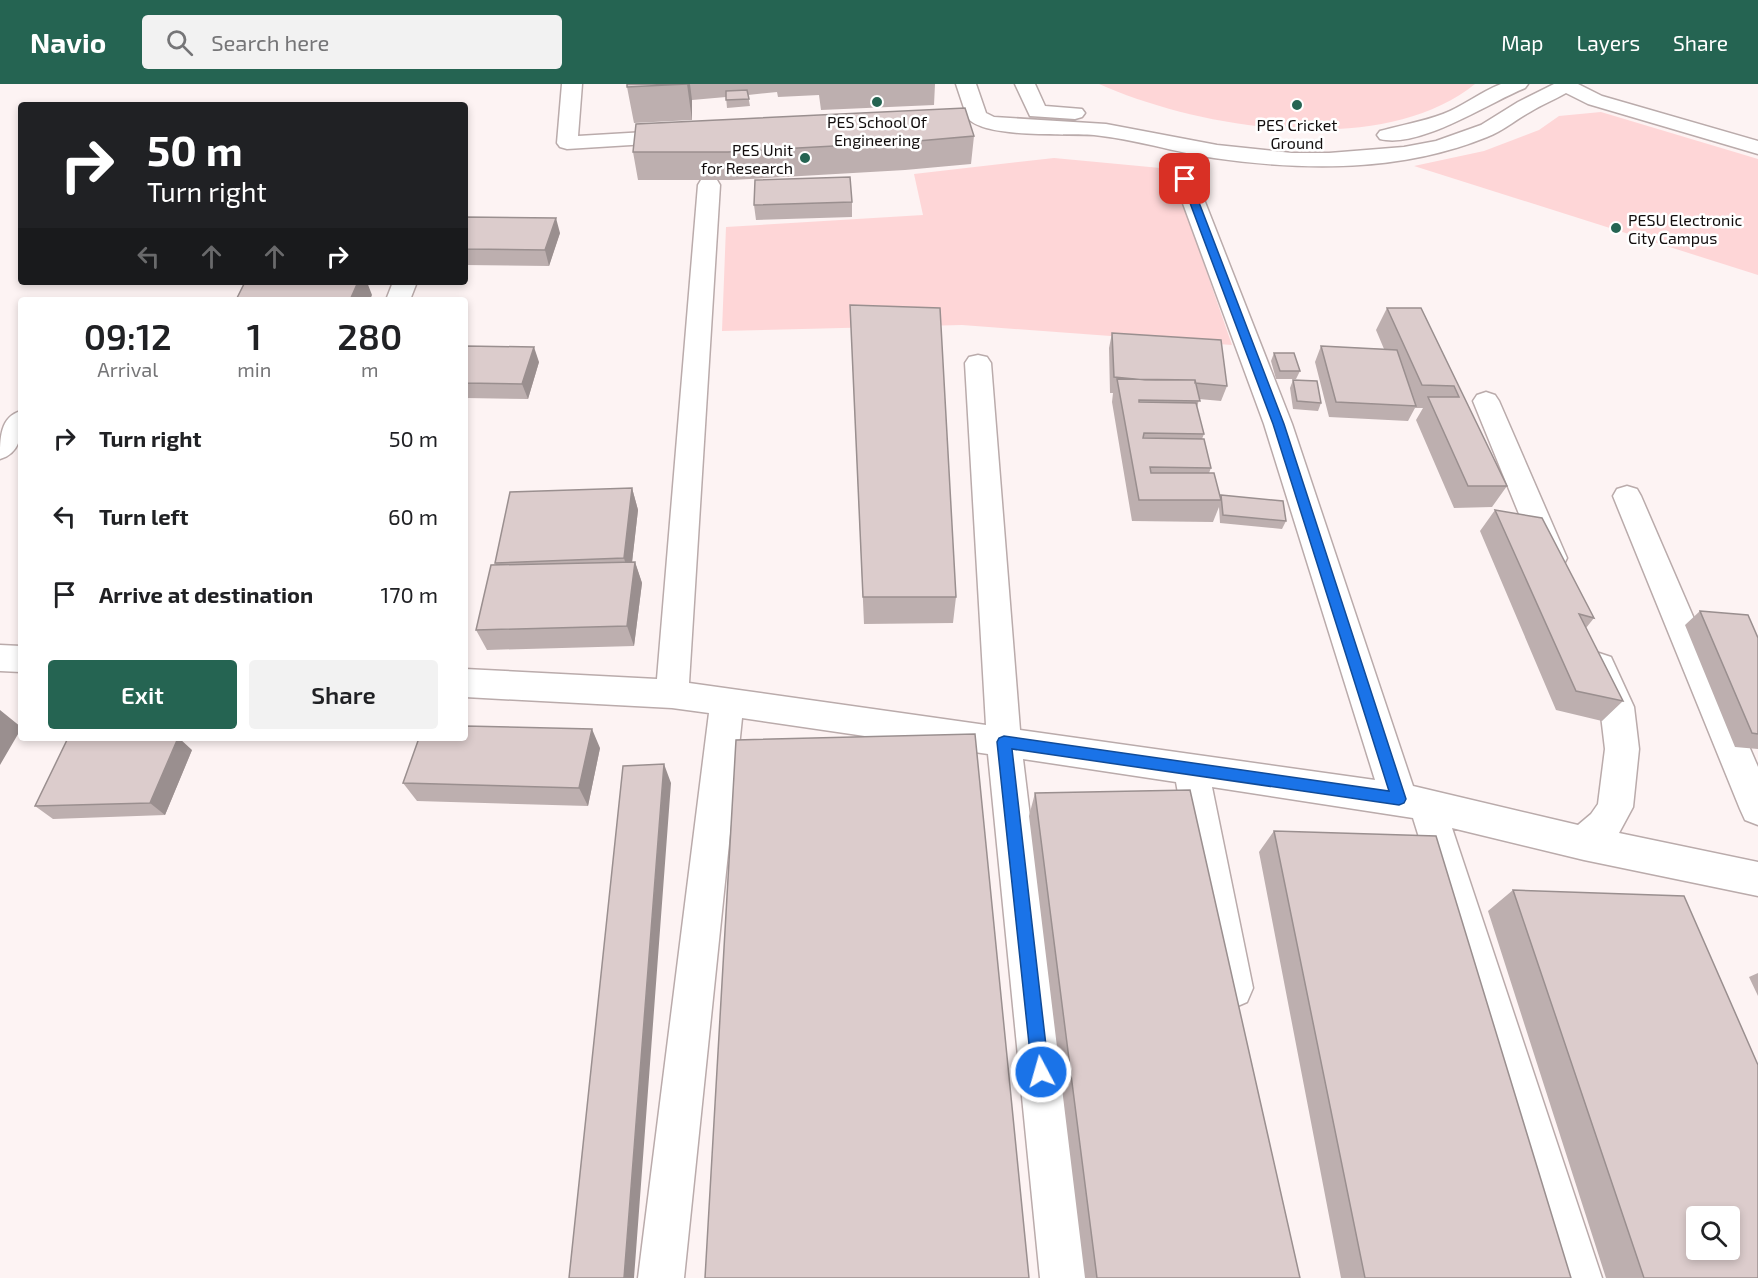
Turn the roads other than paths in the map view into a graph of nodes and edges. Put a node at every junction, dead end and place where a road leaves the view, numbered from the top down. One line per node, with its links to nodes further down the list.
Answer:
1 (572, 84): 11 (street)
2 (966, 84): 7 (street)
3 (1025, 84): 9 (street)
4 (1518, 84): 12 (street)
5 (1598, 84): 10 (street)
6 (1565, 86): 12 (street); 13 (street)
7 (977, 117): 8 (street); 9 (street)
8 (954, 119)
9 (1031, 119): 12 (street)
10 (1758, 131)
11 (696, 135)
12 (1180, 137)
13 (1758, 148)
14 (1185, 179): 32 (street)
15 (708, 185): 28 (street)
16 (978, 363): 30 (street)
17 (1486, 401): 23 (street)
18 (18, 419): 19 (street)
19 (0, 420)
20 (18, 423): 21 (street)
21 (0, 449)
22 (1627, 496): 33 (street)
23 (1562, 580)
24 (1589, 643): 34 (street)
25 (0, 658): 26 (street)
26 (18, 659)
27 (468, 683): 28 (street)
28 (672, 694): 29 (street)
29 (727, 702): 30 (street); 37 (street)
30 (1006, 759): 31 (street); 38 (street)
31 (1191, 769): 32 (street); 36 (street)
32 (1413, 802): 34 (street); 39 (street)
33 (1758, 809)
34 (1584, 843): 35 (street)
35 (1758, 879)
36 (1240, 1020)
37 (661, 1278)
38 (1063, 1278)
39 (1579, 1278)

